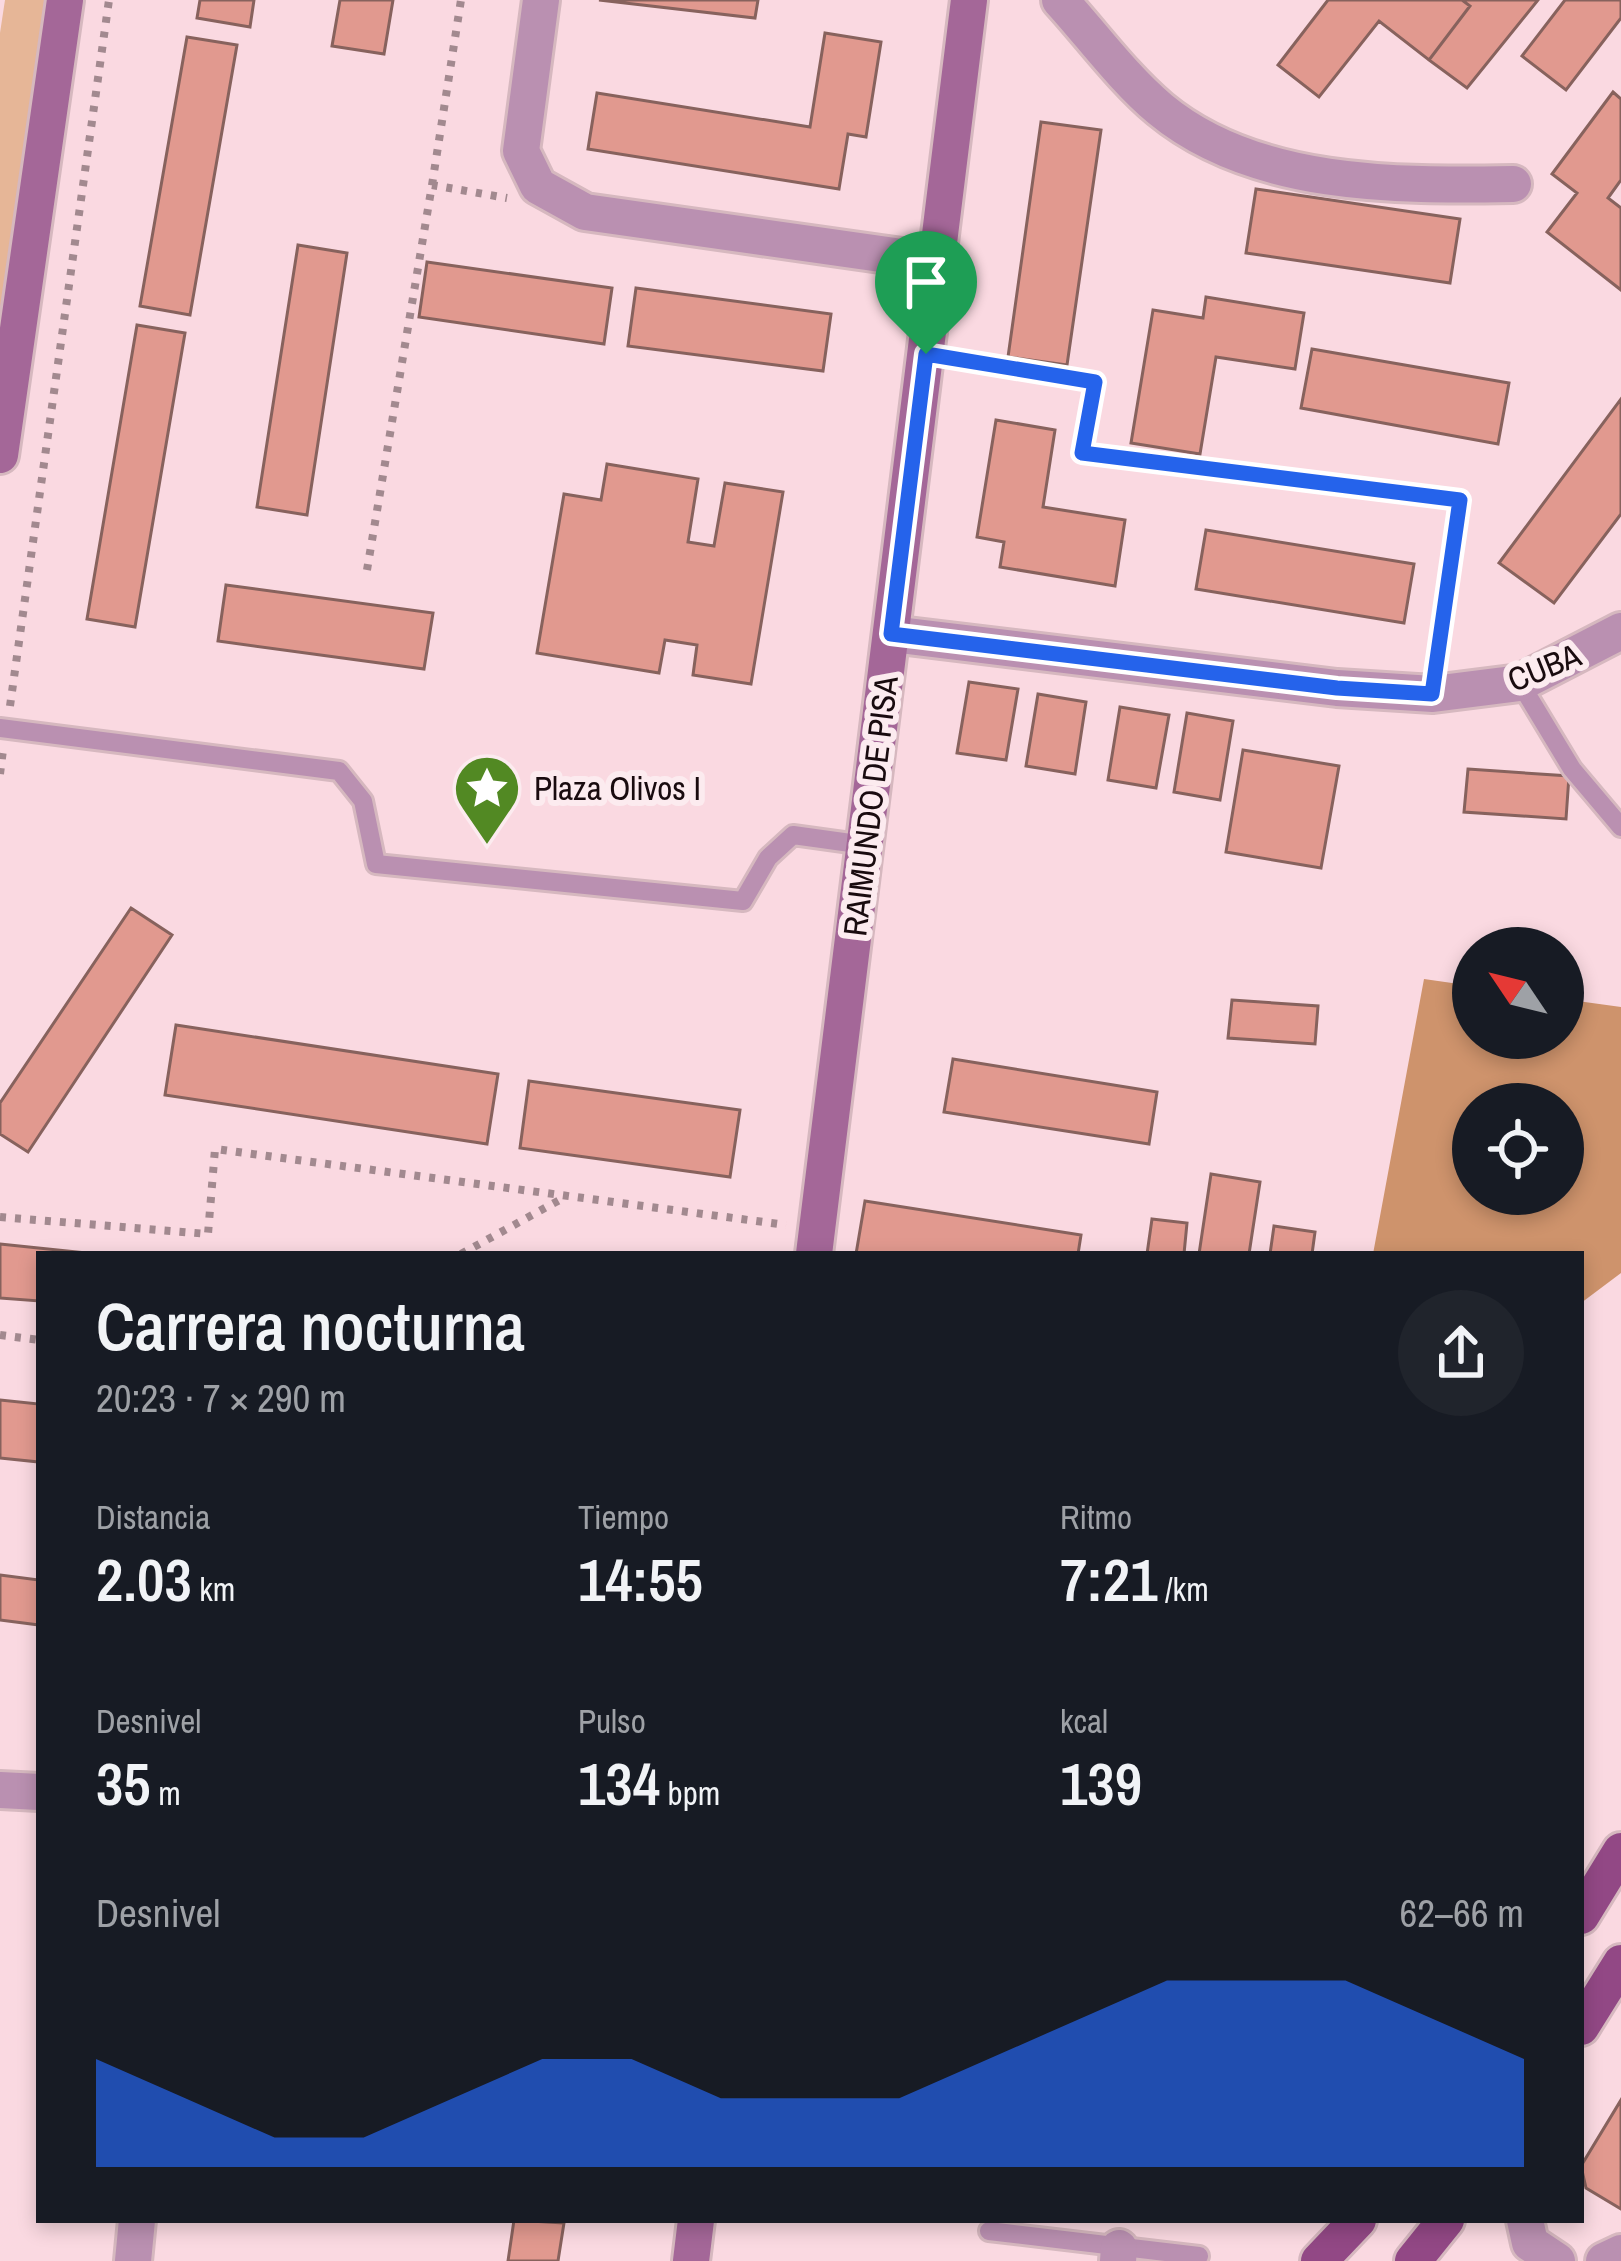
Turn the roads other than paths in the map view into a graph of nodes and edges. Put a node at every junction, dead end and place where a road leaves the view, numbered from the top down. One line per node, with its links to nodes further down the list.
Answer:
1 (65, 0): 7 (street)
2 (541, 0): 6 (street)
3 (969, 0): 6 (street, RAIMUNDO DE PISA)
4 (1060, 0): 5 (street)
5 (1513, 184)
6 (937, 262): 9 (street, RAIMUNDO DE PISA)
7 (0, 455)
8 (1621, 631): 10 (street, CUBA)
9 (891, 634): 10 (street, CUBA); 13 (street, RAIMUNDO DE PISA)
10 (1520, 683): 12 (lane)
11 (3, 728): 13 (lane)
12 (1621, 827)
13 (865, 845): 14 (street, RAIMUNDO DE PISA)
14 (816, 1242)
15 (0, 1790): 16 (street)
16 (36, 1792)
17 (1621, 1851): 18 (main road)
18 (1584, 1911)
19 (1621, 1963): 20 (main road)
20 (1584, 2021)
21 (137, 2223): 30 (street)
22 (696, 2223): 31 (street)
23 (1355, 2223): 32 (main road)
24 (1444, 2223): 33 (main road)
25 (1526, 2223): 34 (street)
26 (989, 2231): 28 (lane)
27 (1621, 2253): 35 (street)
28 (1118, 2254): 29 (lane)
29 (1199, 2256)
30 (133, 2261)
31 (691, 2261)
32 (1319, 2261)
33 (1413, 2261)
34 (1557, 2261)
35 (1604, 2261)

